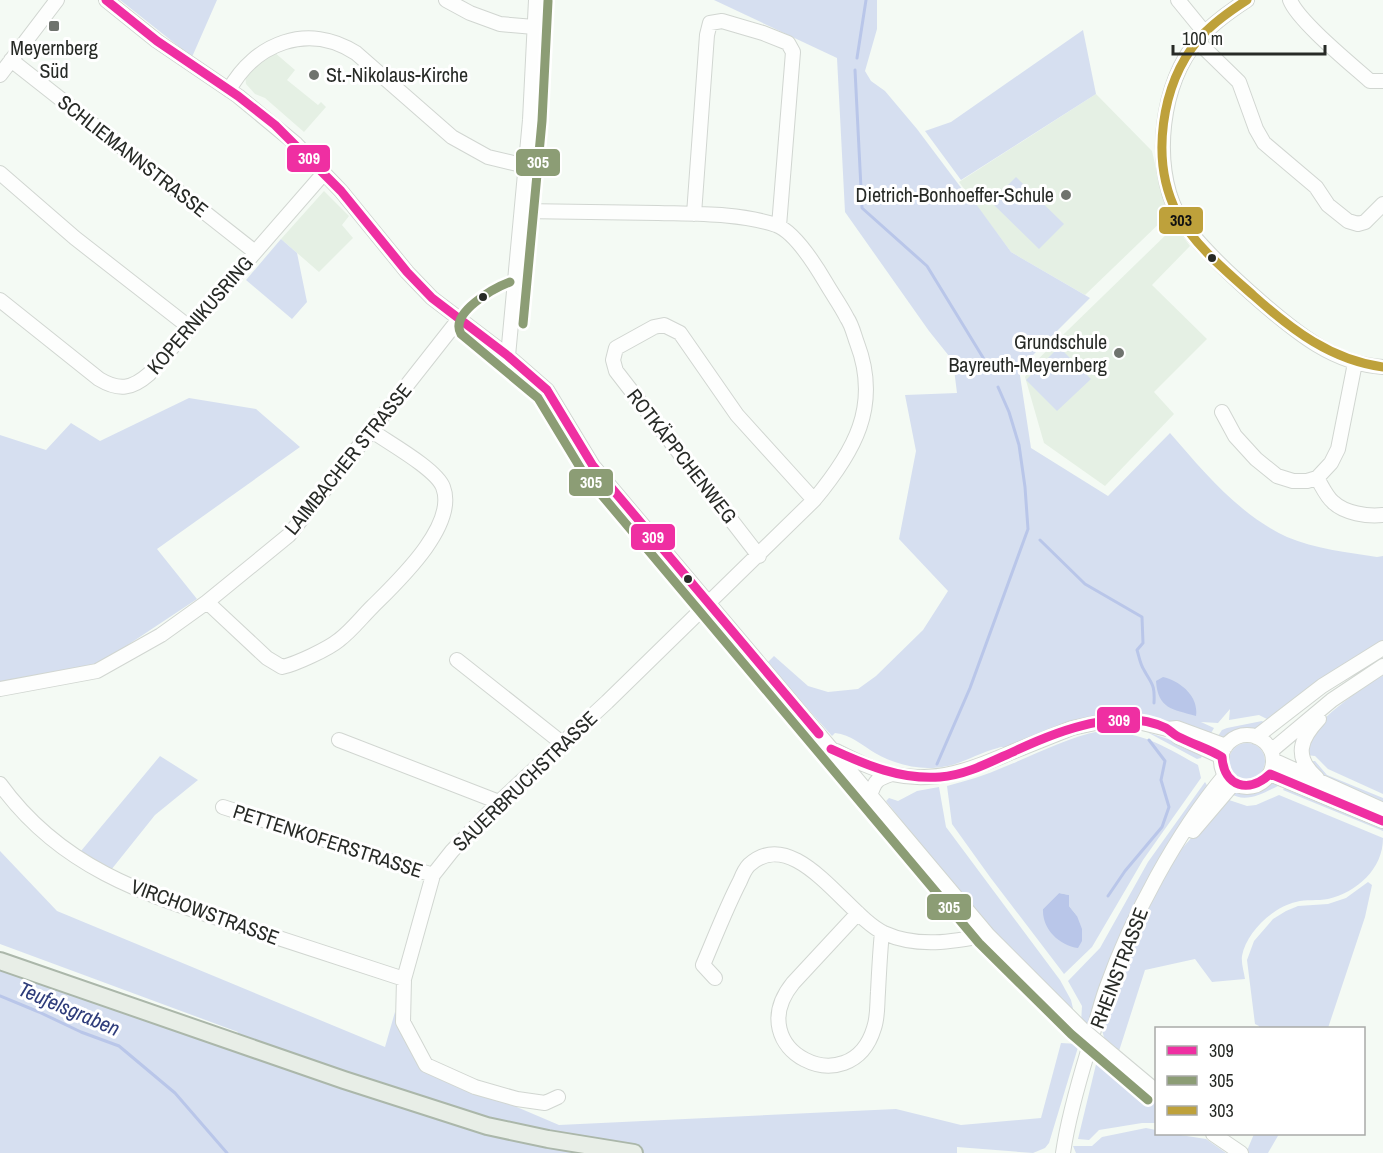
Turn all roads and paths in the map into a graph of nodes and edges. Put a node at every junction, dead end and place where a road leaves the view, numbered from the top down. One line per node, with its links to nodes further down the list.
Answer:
1 (57, 0): 10 (street)
2 (106, 0): 13 (street)
3 (446, 0): 8 (street)
4 (536, 0): 8 (street)
5 (1178, 0): 9 (street)
6 (1247, 0): 9 (street)
7 (1290, 0): 12 (street)
8 (534, 27): 14 (street)
9 (1201, 37): 17 (street); 26 (street)
10 (11, 60): 11 (street); 21 (street, SCHLIEMANNSTRASSE)
11 (0, 75)
12 (1383, 81)
13 (229, 90): 14 (street); 16 (street)
14 (526, 166): 18 (street)
15 (0, 173): 24 (street)
16 (324, 173): 21 (street, KOPERNIKUSRING); 23 (street)
17 (1383, 204)
18 (522, 211): 19 (street); 25 (street)
19 (694, 214): 20 (street); 20 (street)
20 (779, 226): 31 (street, SAUERBRUCHSTRASSE)
21 (255, 252): 24 (street, KOPERNIKUSRING)
22 (0, 300): 24 (street, KOPERNIKUSRING)
23 (459, 319): 25 (street); 29 (street, LAIMBACHER STRASSE)
24 (189, 327)
25 (508, 356): 35 (street)
26 (1356, 363): 27 (street); 30 (street)
27 (1383, 367)
28 (1222, 412): 30 (street)
29 (372, 431): 34 (street, LAIMBACHER STRASSE); 34 (street)
30 (1317, 478): 32 (street)
31 (814, 500): 33 (street, SAUERBRUCHSTRASSE); 33 (street, ROTKÄPPCHENWEG)
32 (1383, 515)
33 (759, 556): 35 (street, SAUERBRUCHSTRASSE)
34 (207, 602): 39 (street, LAIMBACHER STRASSE)
35 (709, 603): 43 (street, SAUERBRUCHSTRASSE); 44 (street)
36 (1383, 648): 41 (street)
37 (457, 660): 43 (street)
38 (1383, 666): 40 (street)
39 (0, 689)
40 (1332, 700): 46 (street); 50 (street)
41 (1256, 737): 45 (street); 46 (street)
42 (339, 740): 53 (street)
43 (562, 743): 53 (street, SAUERBRUCHSTRASSE)
44 (831, 749): 47 (street); 52 (street)
45 (1224, 752): 47 (street); 49 (street)
46 (1272, 755): 48 (street); 50 (street)
47 (892, 774): 52 (street)
48 (1270, 774): 49 (street); 56 (street)
49 (1230, 779): 68 (street, RHEINSTRASSE)
50 (1322, 783): 55 (street)
51 (0, 784): 63 (street, VIRCHOWSTRASSE)
52 (870, 796): 60 (street)
53 (499, 802): 57 (street, SAUERBRUCHSTRASSE)
54 (223, 807): 57 (street, PETTENKOFERSTRASSE)
55 (1383, 810)
56 (1383, 821)
57 (433, 875): 63 (street, SAUERBRUCHSTRASSE)
58 (858, 913): 59 (street); 59 (street); 62 (street)
59 (882, 932): 60 (street)
60 (988, 935): 64 (street, bridge)
61 (0, 961): 67 (main road)
62 (715, 978)
63 (404, 979): 65 (street, SAUERBRUCHSTRASSE)
64 (1155, 1090)
65 (558, 1097)
66 (1216, 1135): 69 (street)
67 (634, 1153)
68 (1064, 1153)
69 (1241, 1153)

